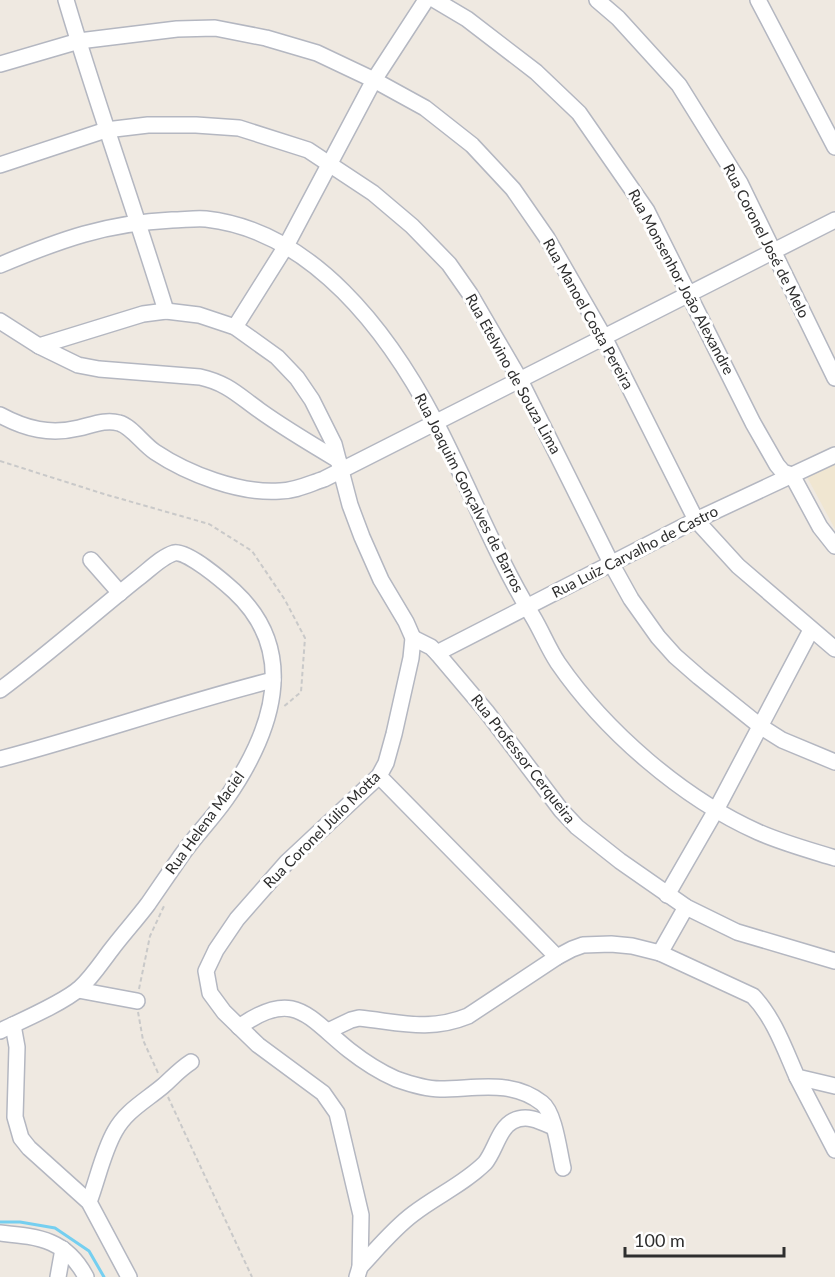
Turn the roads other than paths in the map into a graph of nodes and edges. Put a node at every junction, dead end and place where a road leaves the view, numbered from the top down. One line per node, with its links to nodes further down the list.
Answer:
1 (66, 0): 6 (street)
2 (426, 0): 8 (street)
3 (435, 0): 18 (street, Rua Monsenhor João Alexandre)
4 (597, 0): 16 (street, Rua Coronel José de Melo)
5 (758, 0): 10 (street)
6 (79, 41): 7 (street, Rua Manoel Costa Pereira); 8 (street, Rua Manoel Costa Pereira); 9 (street)
7 (0, 64)
8 (374, 80): 11 (street); 22 (street, Rua Manoel Costa Pereira)
9 (106, 130): 11 (street, Rua Etelvino de Souza Lima); 12 (street, Rua Etelvino de Souza Lima); 14 (street)
10 (835, 147)
11 (331, 164): 15 (street); 24 (street, Rua Etelvino de Souza Lima)
12 (0, 165)
13 (835, 220): 16 (street)
14 (137, 222): 15 (street, Rua Joaquim Gonçalves de Barros); 17 (street, Rua Joaquim Gonçalves de Barros); 19 (street)
15 (286, 246): 21 (street); 27 (street, Rua Joaquim Gonçalves de Barros)
16 (772, 252): 18 (street); 25 (street, Rua Coronel José de Melo)
17 (0, 265)
18 (689, 294): 22 (street); 30 (street, Rua Monsenhor João Alexandre)
19 (166, 311): 21 (street); 23 (street)
20 (0, 321): 23 (street)
21 (235, 327): 29 (street)
22 (604, 337): 24 (street); 31 (street, Rua Manoel Costa Pereira)
23 (39, 346): 29 (street)
24 (519, 378): 27 (street); 34 (street, Rua Etelvino de Souza Lima)
25 (835, 378)
26 (0, 415): 29 (street)
27 (435, 421): 29 (street); 36 (street, Rua Joaquim Gonçalves de Barros)
28 (835, 455): 30 (street, Rua Luiz Carvalho de Castro)
29 (339, 465): 38 (street)
30 (792, 475): 31 (street, Rua Luiz Carvalho de Castro); 32 (street, Rua Monsenhor João Alexandre)
31 (696, 520): 34 (street, Rua Luiz Carvalho de Castro); 37 (street, Rua Manoel Costa Pereira)
32 (835, 546)
33 (91, 560): 35 (street)
34 (611, 563): 36 (street, Rua Luiz Carvalho de Castro); 43 (street, Rua Etelvino de Souza Lima)
35 (120, 593): 41 (street, Rua Helena Maciel); 42 (street)
36 (526, 606): 40 (street, Rua Luiz Carvalho de Castro); 47 (street, Rua Joaquim Gonçalves de Barros)
37 (811, 630): 39 (street, Rua Manoel Costa Pereira); 43 (street)
38 (413, 638): 40 (street, Rua Professor Cerqueira); 46 (street, Rua Coronel Júlio Motta)
39 (835, 649)
40 (437, 653): 49 (street, Rua Professor Cerqueira)
41 (273, 680): 44 (street); 54 (street, Rua Helena Maciel)
42 (0, 690)
43 (760, 726): 45 (street, Rua Etelvino de Souza Lima); 47 (street)
44 (0, 759)
45 (835, 762)
46 (380, 776): 52 (street); 57 (street, Rua Coronel Júlio Motta)
47 (716, 810): 48 (street, Rua Joaquim Gonçalves de Barros); 49 (street)
48 (835, 858)
49 (667, 895): 50 (street, Rua Professor Cerqueira)
50 (686, 907): 51 (street); 53 (street, Rua Professor Cerqueira)
51 (660, 953): 52 (street); 60 (street)
52 (557, 957): 58 (street)
53 (835, 961)
54 (78, 990): 55 (street); 56 (street, Rua Helena Maciel)
55 (137, 1001)
56 (4, 1027): 65 (street)
57 (239, 1027): 58 (street); 68 (street, Rua Coronel Júlio Motta)
58 (328, 1031): 62 (street)
59 (191, 1062): 65 (street)
60 (797, 1077): 61 (street); 63 (street)
61 (835, 1086)
62 (553, 1126): 64 (street); 68 (street)
63 (835, 1150)
64 (562, 1168)
65 (89, 1202): 71 (street)
66 (0, 1233): 67 (street)
67 (63, 1249): 69 (street); 70 (street)
68 (359, 1272)
69 (58, 1277)
70 (86, 1277)
71 (129, 1277)

